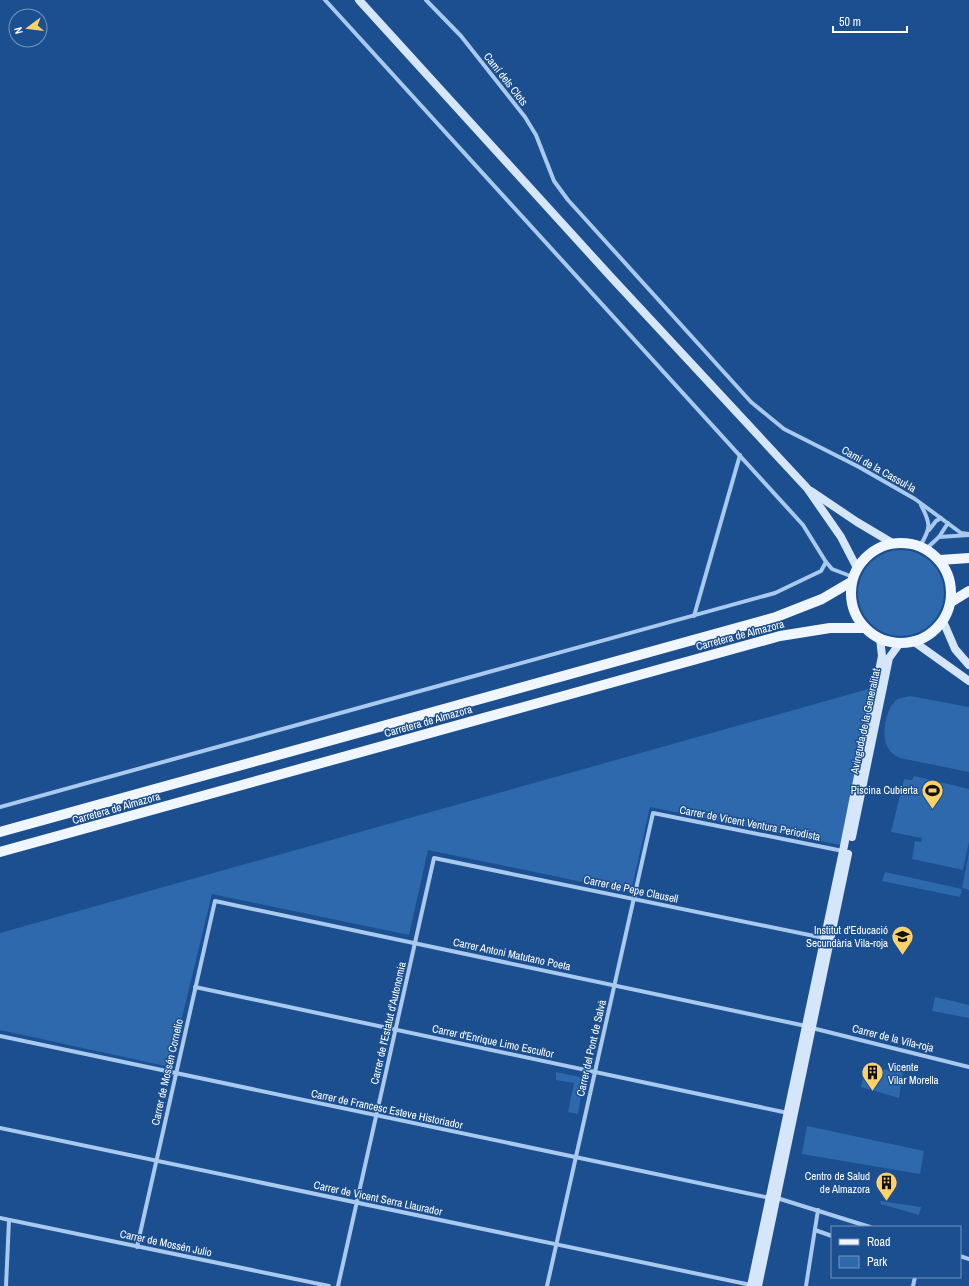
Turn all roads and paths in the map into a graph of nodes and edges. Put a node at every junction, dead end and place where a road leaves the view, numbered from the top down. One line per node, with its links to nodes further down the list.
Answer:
1 (325, 0): 5 (street)
2 (359, 0): 6 (street)
3 (426, 0): 4 (street, Camí dels Clots)
4 (784, 429): 7 (street, Camí de la Cassul·la)
5 (740, 455): 17 (street); 21 (street)
6 (808, 488): 13 (street); 18 (street)
7 (920, 502): 8 (street, Camí de la Cassul·la); 10 (street)
8 (941, 518): 9 (street, Camí de la Cassul·la); 10 (street)
9 (948, 523): 11 (street, Camí de la Cassul·la); 12 (street)
10 (929, 531): 14 (street)
11 (969, 534): 12 (street)
12 (940, 538): 14 (street)
13 (894, 544): 14 (main road); 18 (main road)
14 (923, 548): 16 (main road)
15 (969, 558): 16 (main road)
16 (940, 560): 20 (main road)
17 (826, 562): 18 (street); 21 (street)
18 (854, 576): 23 (main road); 31 (main road, Carretera de Almazora)
19 (969, 591): 20 (main road)
20 (950, 602): 22 (main road)
21 (694, 616): 29 (street)
22 (943, 621): 25 (main road); 27 (street)
23 (865, 628): 24 (main road); 32 (main road, Carretera de Almazora)
24 (880, 638): 26 (main road); 33 (street, Avinguda de la Generalitat)
25 (913, 642): 26 (main road); 28 (street)
26 (900, 643): 33 (street, Avinguda de la Generalitat)
27 (969, 665)
28 (969, 681)
29 (0, 807)
30 (653, 813): 33 (street, Carrer de Vicent Ventura Periodista); 35 (street, Carrer del Pont de Salvà)
31 (0, 832)
32 (0, 852)
33 (846, 852): 37 (street, Avinguda de la Generalitat)
34 (434, 858): 35 (street, Carrer de Pepe Clausell); 38 (street, Carrer de l'Estatut d'Autonomia)
35 (634, 899): 37 (street, Carrer de Pepe Clausell); 39 (street, Carrer del Pont de Salvà)
36 (214, 900): 38 (street, Carrer Antoni Matutano Poeta); 40 (street, Carrer de Mossén Cornelio)
37 (827, 939): 41 (street, Avinguda de la Generalitat)
38 (415, 943): 39 (street, Carrer Antoni Matutano Poeta); 42 (street, Carrer de l'Estatut d'Autonomia)
39 (615, 985): 41 (street, Carrer Antoni Matutano Poeta); 45 (street, Carrer del Pont de Salvà)
40 (195, 987): 42 (street, Carrer d'Enrique Limo Escultor); 46 (street, Carrer de Mossén Cornelio)
41 (809, 1027): 44 (street, Carrer de la Vila-roja); 47 (street, Avinguda de la Generalitat)
42 (396, 1030): 45 (street, Carrer d'Enrique Limo Escultor); 48 (street, Carrer de l'Estatut d'Autonomia)
43 (0, 1036): 46 (street, Carrer de Francesc Esteve Historiador)
44 (969, 1066)
45 (595, 1072): 47 (street, Carrer d'Enrique Limo Escultor); 50 (street, Carrer del Pont de Salvà)
46 (176, 1074): 48 (street, Carrer de Francesc Esteve Historiador); 51 (street, Carrer de Mossén Cornelio)
47 (791, 1113): 52 (street, Avinguda de la Generalitat)
48 (376, 1116): 50 (street, Carrer de Francesc Esteve Historiador); 53 (street, Carrer de l'Estatut d'Autonomia)
49 (0, 1128): 51 (street, Carrer de Vicent Serra Llaurador)
50 (576, 1156): 52 (street, Carrer de Francesc Esteve Historiador); 60 (street, Carrer del Pont de Salvà)
51 (157, 1160): 53 (street, Carrer de Vicent Serra Llaurador); 61 (street, Carrer de Mossén Cornelio)
52 (774, 1198): 54 (street, Carrer de Francesc Esteve Historiador); 66 (street, Avinguda de la Generalitat)
53 (356, 1202): 60 (street, Carrer de Vicent Serra Llaurador); 64 (street, Carrer de l'Estatut d'Autonomia)
54 (818, 1210): 57 (street, Carrer de Francesc Esteve Historiador); 58 (street)
55 (0, 1218): 56 (street, Carrer de Mossén Julio)
56 (9, 1220): 61 (street, Carrer de Mossén Julio); 62 (street)
57 (867, 1226)
58 (815, 1230): 59 (street); 67 (street)
59 (831, 1236)
60 (556, 1244): 65 (street, Carrer del Pont de Salvà); 66 (street, Carrer de Vicent Serra Llaurador)
61 (137, 1247): 63 (street, Carrer de Mossén Julio)
62 (6, 1286)
63 (329, 1286)
64 (338, 1286)
65 (547, 1286)
66 (754, 1286)
67 (806, 1286)

